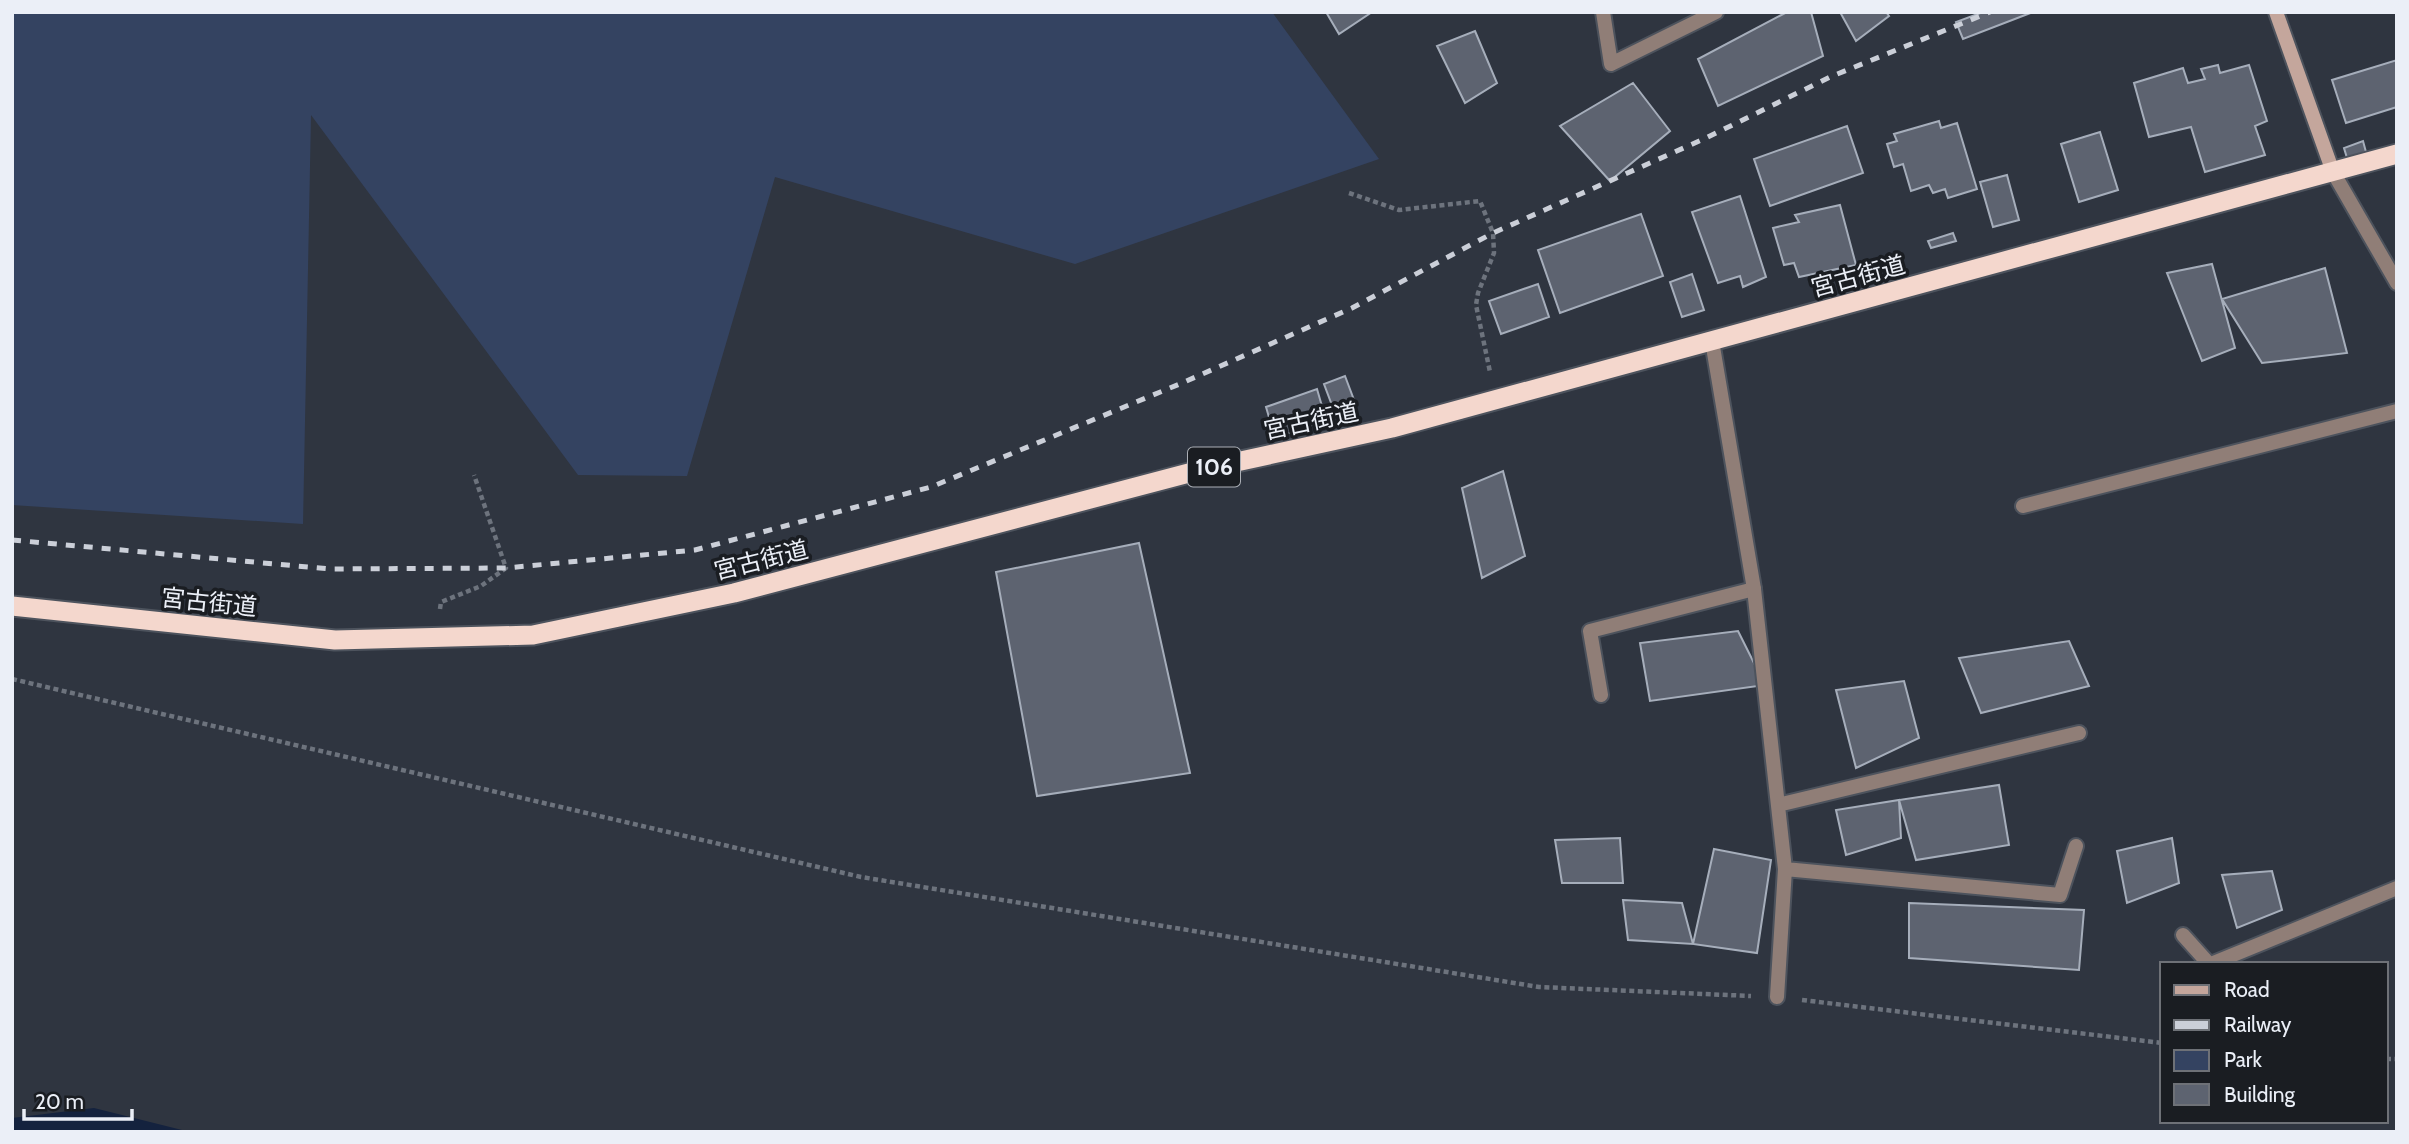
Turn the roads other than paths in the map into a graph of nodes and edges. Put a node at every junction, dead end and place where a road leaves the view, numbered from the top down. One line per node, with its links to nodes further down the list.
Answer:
1 (1603, 12): 2 (street)
2 (1716, 12)
3 (2276, 12): 5 (main road)
4 (2397, 154): 5 (highway, 宮古街道 / 106)
5 (2333, 172): 6 (street); 7 (highway, 宮古街道 / 106)
6 (2397, 283)
7 (1712, 341): 10 (street); 11 (highway, 宮古街道 / 106)
8 (2397, 411): 9 (street)
9 (2023, 506)
10 (1754, 589): 12 (street); 14 (street)
11 (12, 606)
12 (1601, 695)
13 (2078, 733): 14 (street)
14 (1778, 805): 16 (street)
15 (2076, 846): 16 (street)
16 (1785, 869): 21 (street)
17 (2397, 888): 20 (street)
18 (2183, 935): 19 (street)
19 (2208, 962)
20 (2215, 962)
21 (1777, 997)

